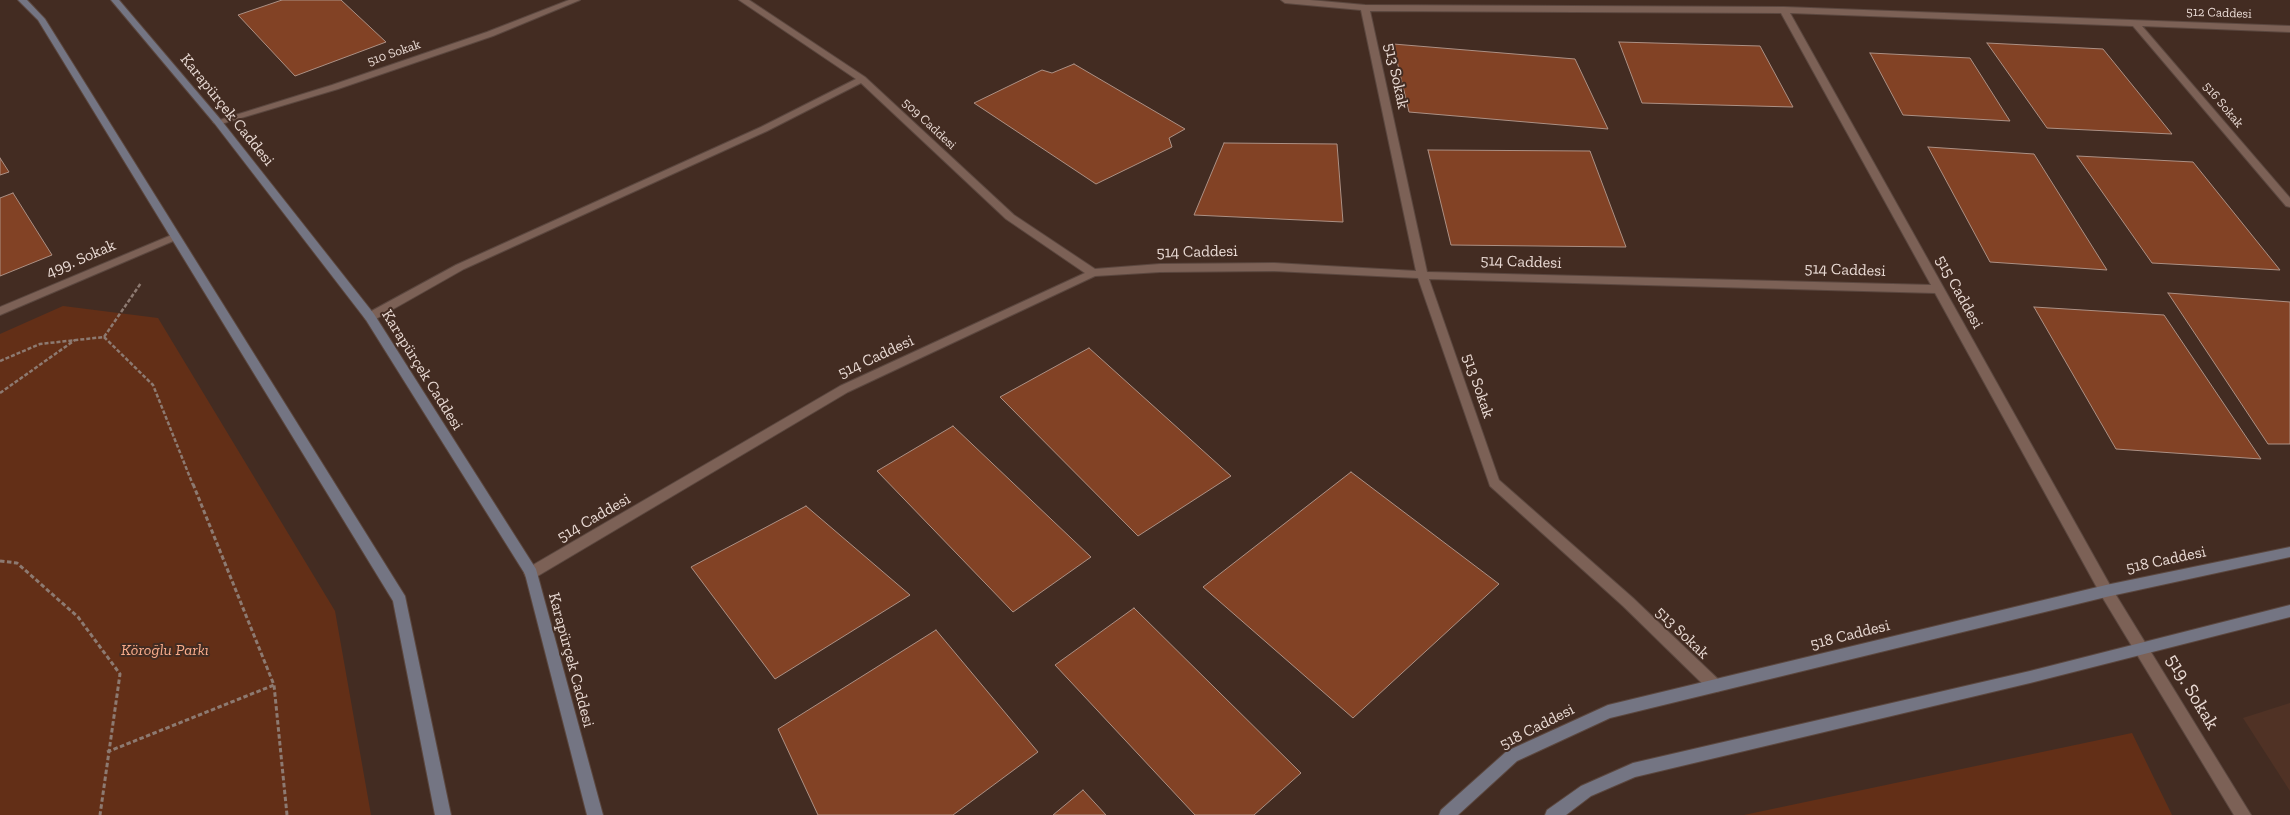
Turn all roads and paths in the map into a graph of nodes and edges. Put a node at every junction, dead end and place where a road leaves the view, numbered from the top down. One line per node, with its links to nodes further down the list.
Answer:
1 (22, 0): 13 (main road)
2 (115, 0): 11 (main road, Karapürçek Caddesi)
3 (576, 0): 11 (street, 510 Sokak)
4 (743, 0): 10 (street, 509 Caddesi)
5 (1285, 0): 6 (street, 512 Caddesi)
6 (1365, 8): 7 (street, 512 Caddesi); 15 (street, 513 Sokak)
7 (1784, 10): 8 (street, 512 Caddesi); 17 (street, 515 Caddesi)
8 (2135, 22): 9 (street, 512 Caddesi); 12 (street, 516 Sokak)
9 (2290, 29)
10 (862, 80): 14 (street, 509 Caddesi); 19 (street)
11 (218, 122): 19 (main road, Karapürçek Caddesi)
12 (2290, 204)
13 (174, 237): 18 (street, 499. Sokak); 35 (main road)
14 (1093, 273): 15 (street, 514 Caddesi); 26 (street, 514 Caddesi)
15 (1422, 275): 17 (street, 514 Caddesi); 31 (street, 513 Sokak)
16 (143, 281): 20 (path)
17 (1939, 289): 27 (street, 515 Caddesi)
18 (0, 311)
19 (370, 317): 26 (main road, Karapürçek Caddesi)
20 (104, 336): 21 (path); 30 (path)
21 (76, 340): 22 (path); 23 (path)
22 (0, 361)
23 (0, 393)
24 (2290, 552): 27 (main road, 518 Caddesi)
25 (0, 561): 32 (path)
26 (531, 573): 36 (main road, Karapürçek Caddesi)
27 (2106, 591): 29 (street, 519. Sokak); 31 (main road, 518 Caddesi)
28 (2290, 611): 29 (main road)
29 (2142, 648): 38 (main road); 39 (street, 519. Sokak)
30 (274, 685): 32 (path); 34 (path)
31 (1715, 686): 37 (main road, 518 Caddesi)
32 (108, 752): 33 (path)
33 (100, 815)
34 (287, 815)
35 (443, 815)
36 (595, 815)
37 (1447, 815)
38 (1553, 815)
39 (2244, 815)

